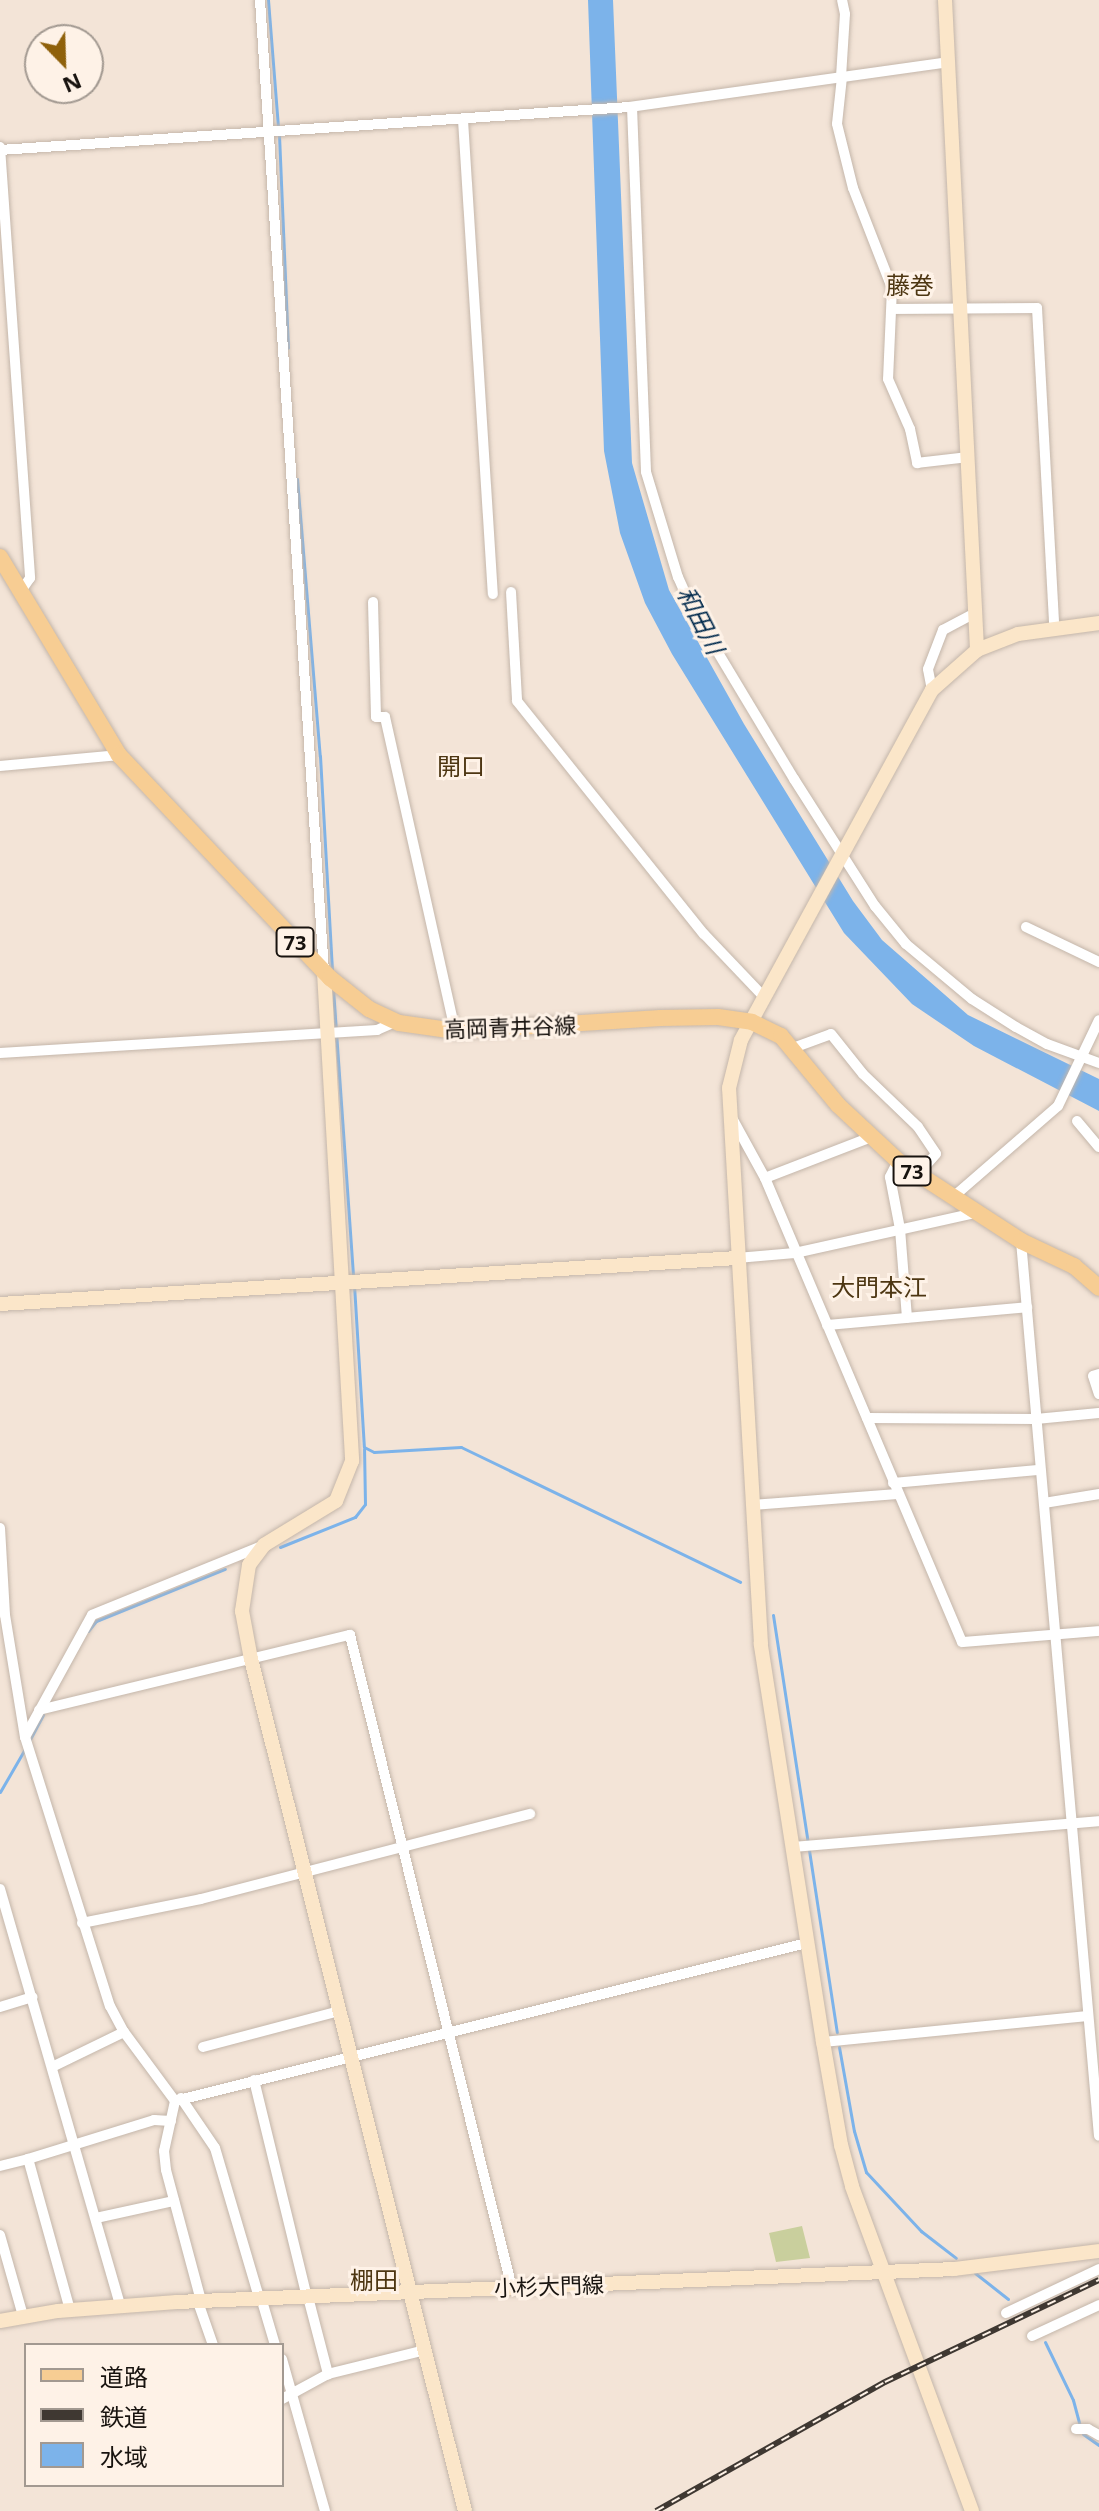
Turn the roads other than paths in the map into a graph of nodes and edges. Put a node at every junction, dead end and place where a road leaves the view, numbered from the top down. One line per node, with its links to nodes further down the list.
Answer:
1 (260, 0): 8 (street)
2 (842, 0): 5 (street)
3 (945, 0): 4 (street)
4 (948, 62): 5 (street); 11 (street)
5 (841, 77): 6 (street); 10 (street)
6 (630, 107): 7 (street); 25 (street)
7 (463, 120): 8 (street); 16 (street)
8 (269, 133): 9 (street); 28 (street)
9 (0, 149): 14 (street)
10 (893, 309): 11 (street); 12 (street)
11 (962, 309): 12 (street); 19 (street)
12 (968, 457): 18 (street)
13 (0, 557): 14 (main road, 高岡青井谷線 / 73)
14 (21, 591): 23 (main road, 高岡青井谷線 / 73)
15 (511, 592): 29 (street)
16 (493, 594)
17 (373, 602): 33 (street)
18 (975, 613): 21 (street); 22 (street)
19 (1054, 623)
20 (1099, 623): 21 (street)
21 (977, 650): 22 (street)
22 (932, 690): 25 (street)
23 (119, 755): 24 (street); 28 (main road, 高岡青井谷線 / 73)
24 (0, 766)
25 (842, 854): 29 (street); 37 (street)
26 (1026, 927): 27 (street)
27 (1099, 962)
28 (324, 972): 31 (main road, 高岡青井谷線 / 73); 34 (street)
29 (765, 998): 32 (street)
30 (1099, 1020): 37 (street)
31 (395, 1022): 33 (main road, 高岡青井谷線 / 73); 34 (street)
32 (752, 1022): 33 (main road, 高岡青井谷線 / 73); 35 (main road, 高岡青井谷線 / 73); 39 (street)
33 (455, 1031)
34 (327, 1033): 36 (street); 52 (street)
35 (793, 1048): 41 (main road, 高岡青井谷線 / 73); 44 (street)
36 (0, 1053)
37 (1083, 1055): 38 (street); 46 (street)
38 (1099, 1063)
39 (729, 1112): 45 (street); 51 (street)
40 (1077, 1121): 42 (street)
41 (871, 1137): 43 (main road, 高岡青井谷線 / 73); 45 (street)
42 (1099, 1147)
43 (898, 1161): 44 (main road, 高岡青井谷線 / 73); 48 (street)
44 (917, 1175): 46 (main road, 高岡青井谷線 / 73)
45 (765, 1178): 50 (street)
46 (952, 1198): 47 (main road, 高岡青井谷線 / 73)
47 (976, 1213): 48 (street); 49 (main road, 高岡青井谷線 / 73)
48 (900, 1229): 50 (street); 56 (street)
49 (1021, 1241): 53 (main road, 高岡青井谷線 / 73); 55 (street)
50 (795, 1253): 51 (street); 57 (street)
51 (737, 1258): 52 (street); 68 (street)
52 (341, 1281): 54 (street); 70 (street)
53 (1099, 1288)
54 (0, 1304)
55 (1027, 1307): 56 (street); 62 (street)
56 (907, 1318): 57 (street)
57 (827, 1325): 61 (street)
58 (1099, 1374): 59 (street)
59 (1099, 1394)
60 (1099, 1413): 62 (street)
61 (867, 1418): 62 (street); 64 (street)
62 (1036, 1419): 63 (street)
63 (1040, 1470): 64 (street); 67 (street)
64 (893, 1483): 65 (street)
65 (898, 1494): 68 (street); 72 (street)
66 (1099, 1494): 67 (street)
67 (1044, 1503): 72 (street)
68 (752, 1505): 79 (street)
69 (0, 1528): 75 (street)
70 (264, 1545): 73 (street); 74 (street)
71 (1099, 1631): 72 (street)
72 (1055, 1634): 78 (street)
73 (251, 1659): 74 (street); 80 (street); 81 (street)
74 (39, 1710): 75 (street)
75 (25, 1737): 83 (street)
76 (530, 1814): 80 (street)
77 (1099, 1821): 78 (street)
78 (1073, 1823): 79 (street); 88 (street)
79 (792, 1847): 84 (street)
80 (402, 1849): 81 (street); 90 (street)
81 (304, 1872): 83 (street); 87 (street)
82 (0, 1889): 85 (street)
83 (82, 1923): 89 (street)
84 (807, 1943): 90 (street); 91 (street)
85 (32, 1997): 86 (street); 94 (street)
86 (0, 2007)
87 (339, 2011): 92 (street); 93 (street)
88 (1088, 2016): 91 (street); 98 (street)
89 (124, 2032): 94 (street); 96 (street)
90 (447, 2034): 93 (street); 108 (street)
91 (823, 2042): 107 (street)
92 (203, 2047)
93 (351, 2056): 95 (street); 109 (street)
94 (52, 2067): 99 (street)
95 (254, 2080): 96 (street); 110 (street)
96 (178, 2100): 97 (street); 111 (street)
97 (171, 2121): 99 (street); 102 (street)
98 (1099, 2136)
99 (75, 2145): 100 (street); 103 (street)
100 (28, 2159): 101 (street); 115 (street)
101 (0, 2166)
102 (174, 2201): 103 (street); 112 (street)
103 (96, 2218): 114 (street)
104 (0, 2235): 117 (street)
105 (1099, 2251): 107 (street, 小杉大門線)
106 (1099, 2269): 116 (street)
107 (882, 2272): 108 (street, 小杉大門線); 131 (street)
108 (512, 2288): 109 (street, 小杉大門線)
109 (412, 2291): 110 (street, 小杉大門線); 122 (street)
110 (308, 2298): 111 (street, 小杉大門線); 124 (street)
111 (261, 2301): 112 (street, 小杉大門線); 121 (street)
112 (199, 2302): 114 (street, 小杉大門線); 120 (street)
113 (1099, 2305): 119 (street)
114 (121, 2307): 115 (street, 小杉大門線)
115 (70, 2310): 117 (street, 小杉大門線)
116 (1006, 2313)
117 (23, 2316): 118 (street, 小杉大門線)
118 (0, 2321)
119 (1032, 2336)
120 (212, 2343)
121 (274, 2343)
122 (426, 2350): 124 (street); 130 (street)
123 (284, 2372): 125 (street)
124 (328, 2374): 125 (street)
125 (288, 2397): 129 (street)
126 (1076, 2429): 127 (street)
127 (1099, 2435)
128 (313, 2511): 129 (street)
129 (326, 2511)
130 (465, 2511)
131 (972, 2511)

